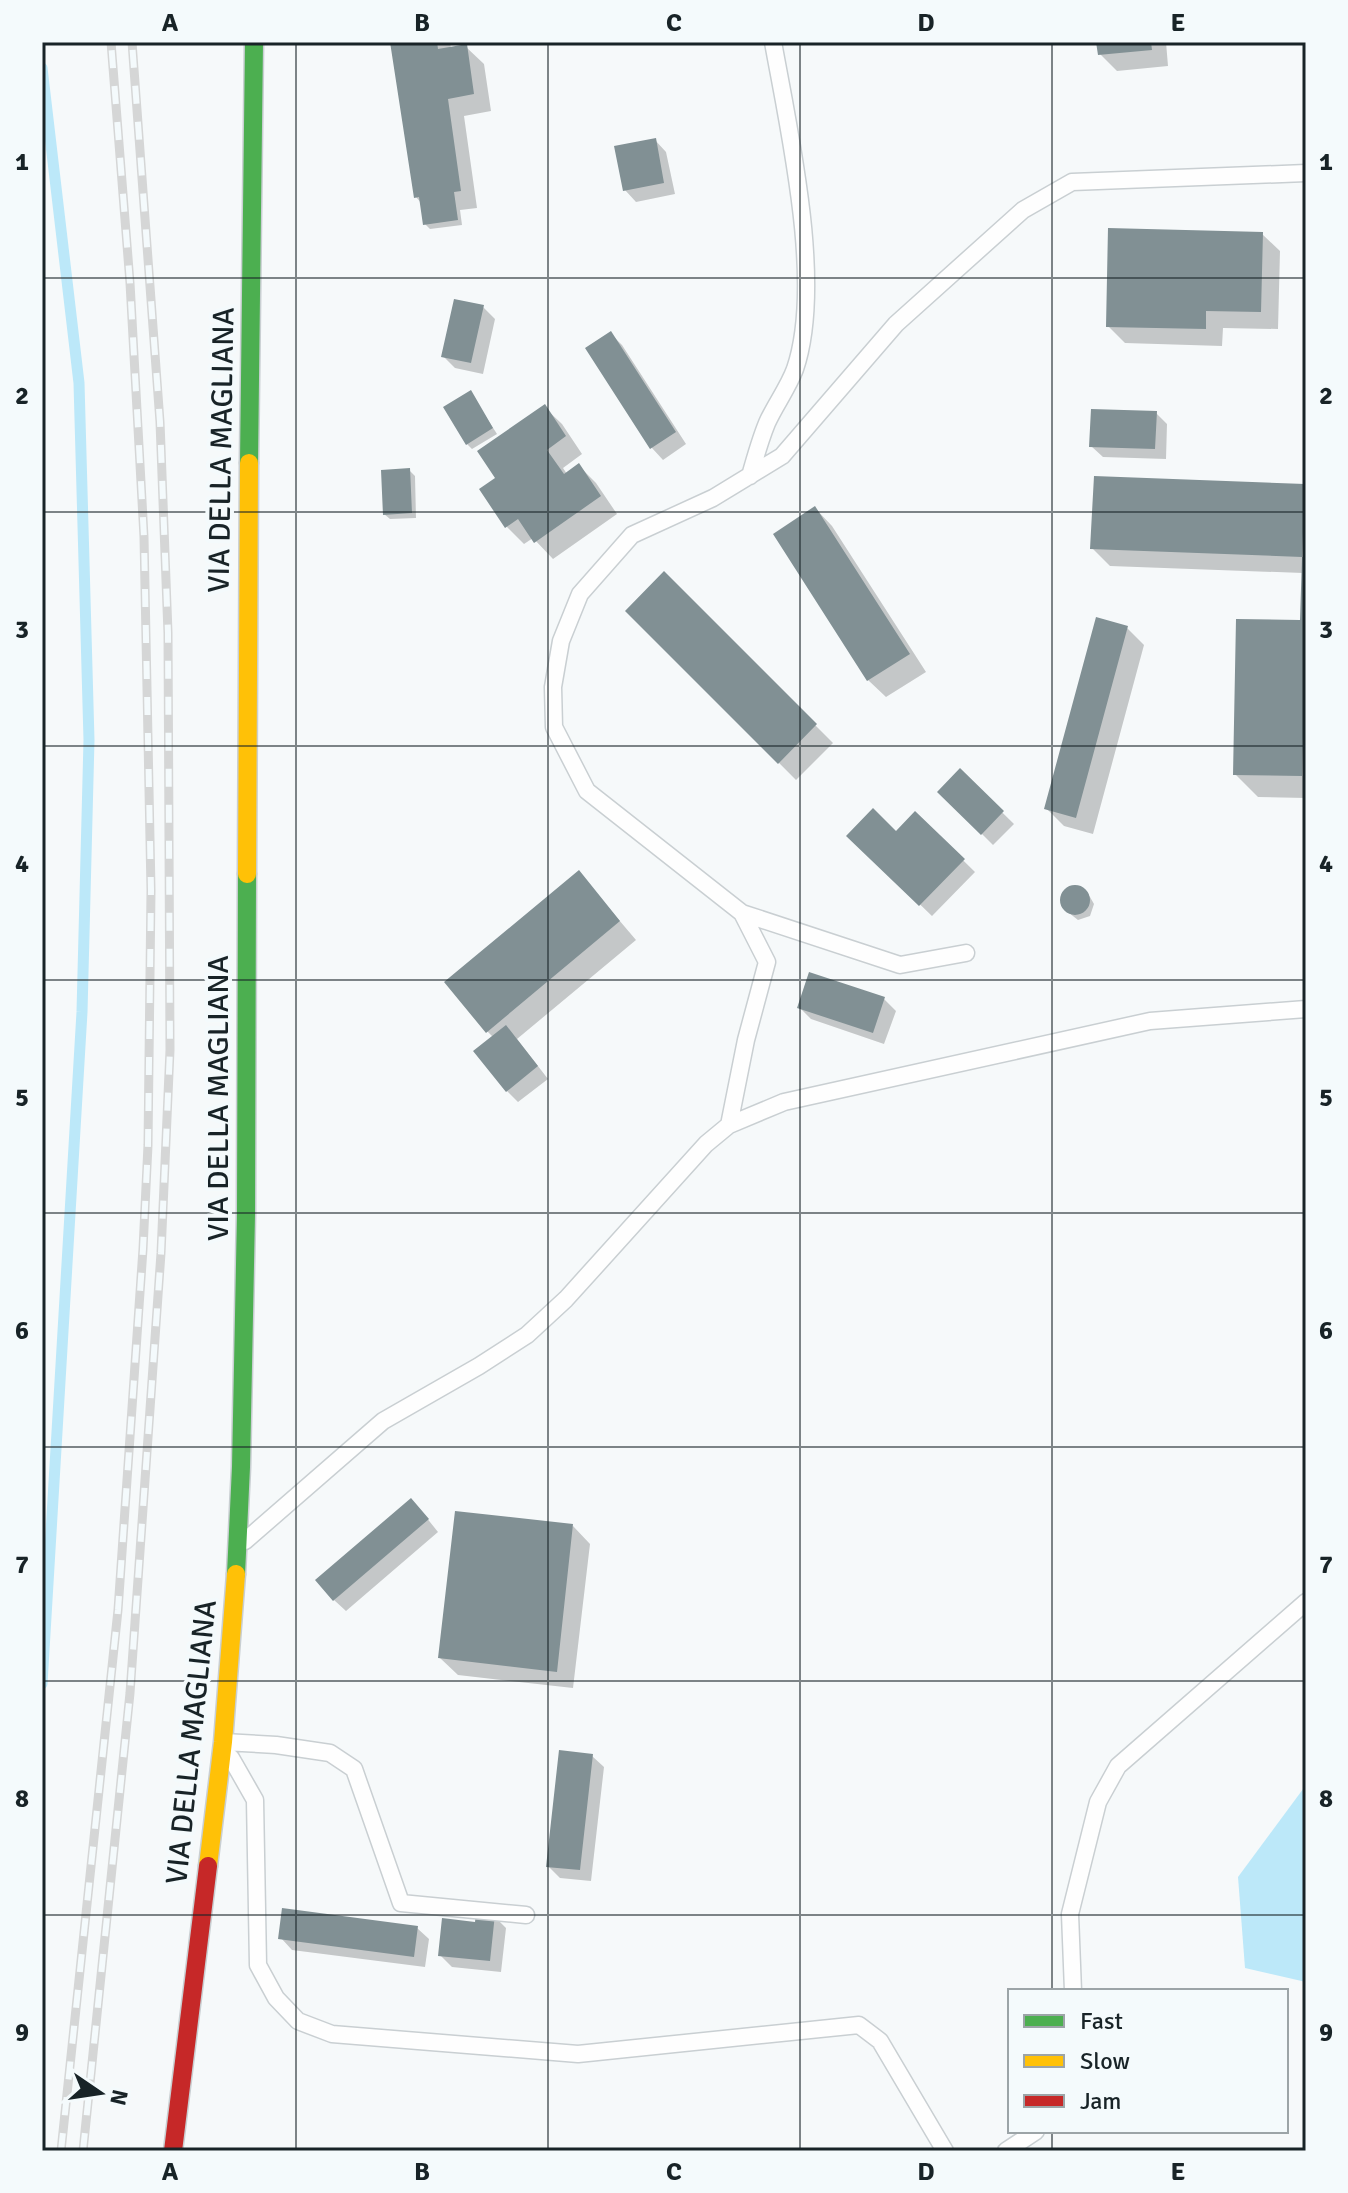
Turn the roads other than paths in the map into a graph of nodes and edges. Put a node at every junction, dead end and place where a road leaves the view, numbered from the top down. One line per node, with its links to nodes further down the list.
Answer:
1 (254, 42): 9 (main road, VIA DELLA MAGLIANA)
2 (773, 42): 4 (lane)
3 (1306, 173): 4 (lane)
4 (750, 476): 5 (lane)
5 (742, 913): 6 (lane); 8 (lane)
6 (966, 953)
7 (1306, 1009): 8 (lane)
8 (729, 1125): 9 (lane)
9 (238, 1547): 11 (main road, VIA DELLA MAGLIANA)
10 (1306, 1602): 13 (lane)
11 (223, 1742): 12 (lane); 15 (main road, VIA DELLA MAGLIANA); 16 (lane)
12 (526, 1915)
13 (1073, 1989)
14 (1033, 2133): 17 (lane)
15 (173, 2151)
16 (945, 2151)
17 (1006, 2151)

